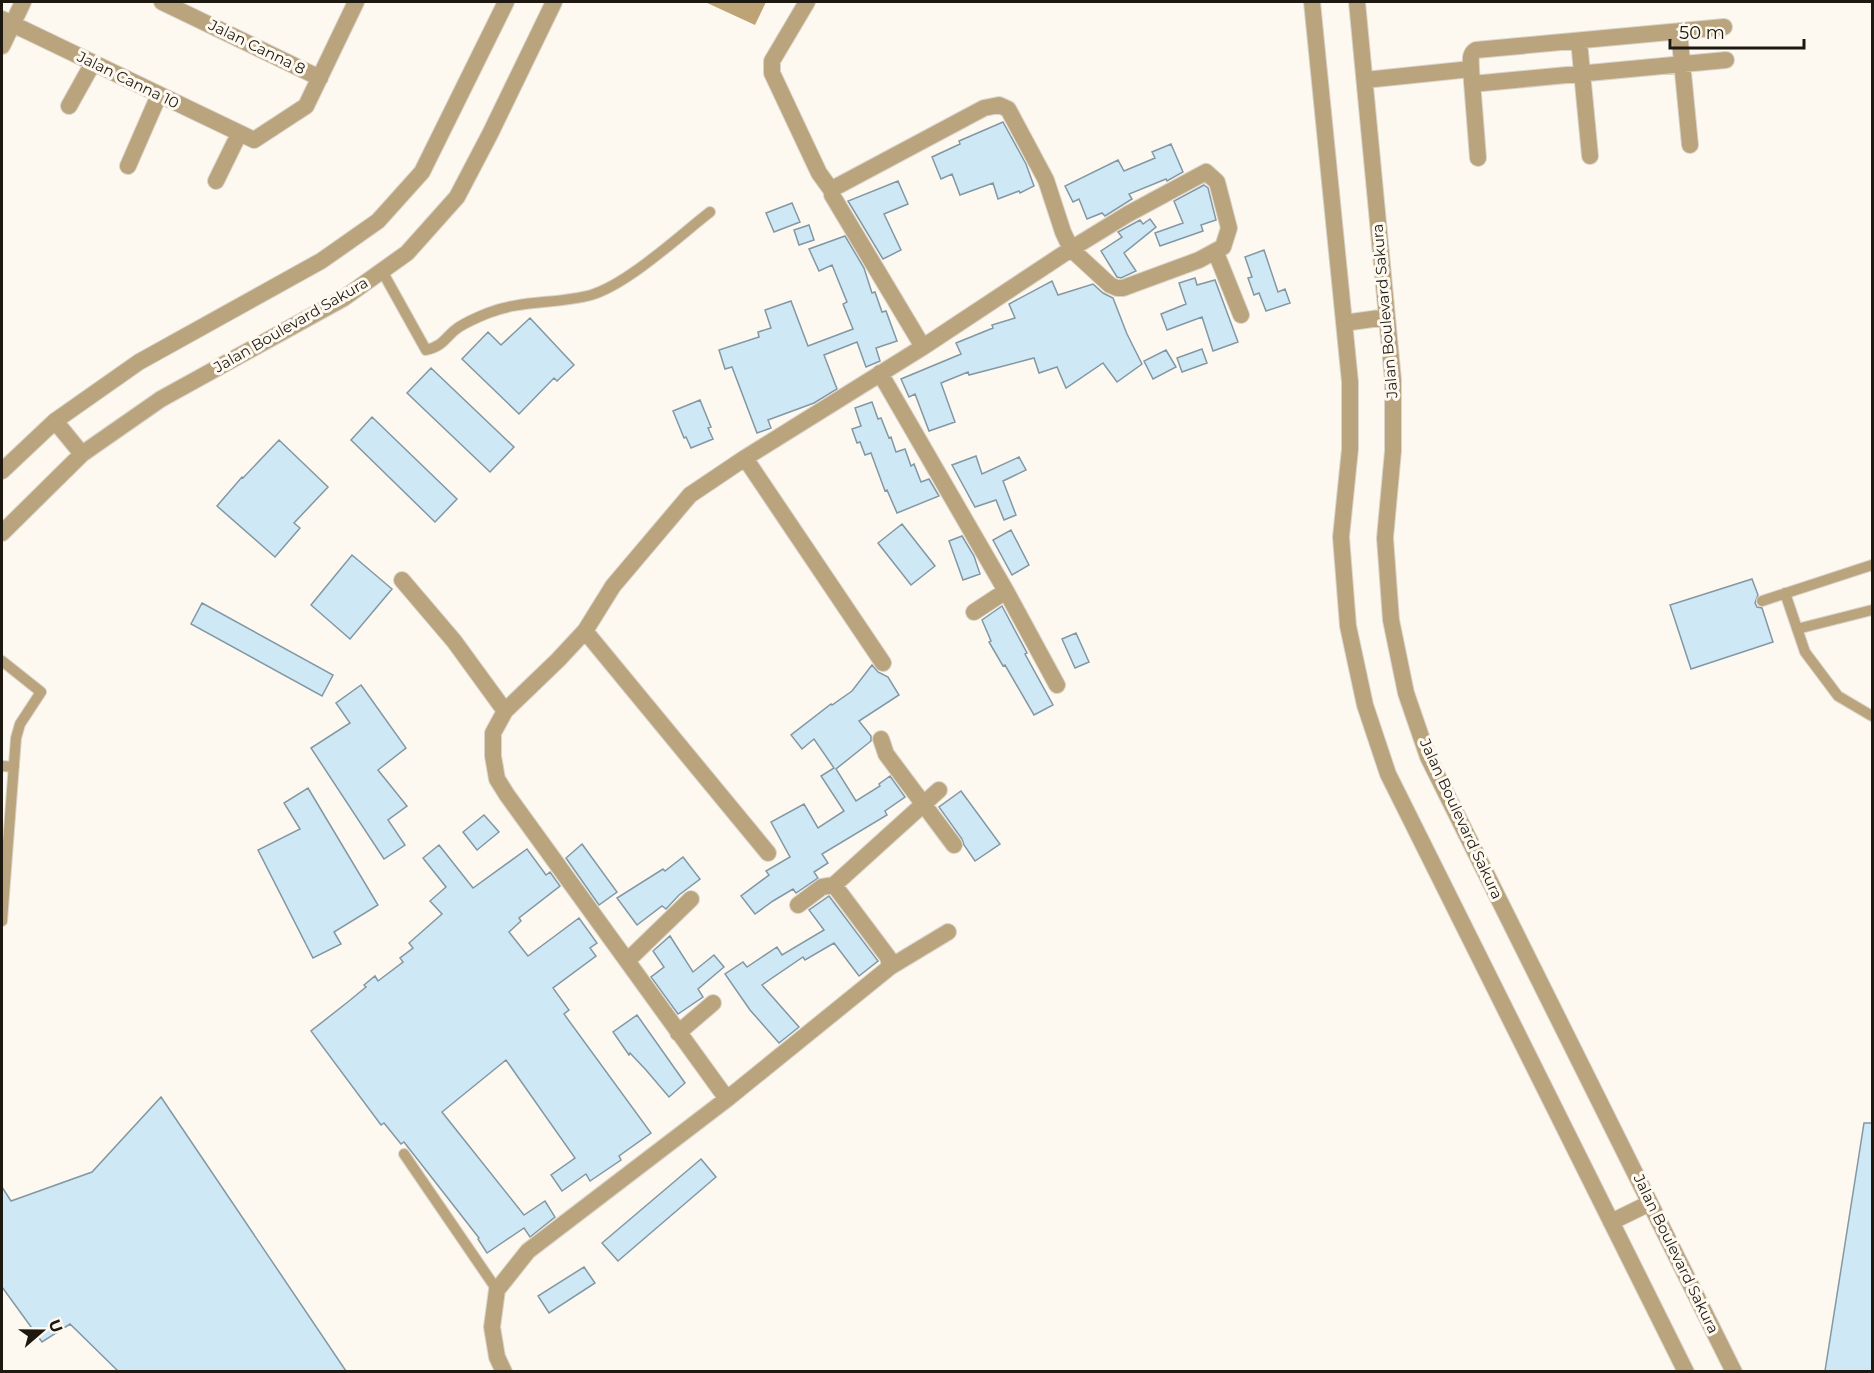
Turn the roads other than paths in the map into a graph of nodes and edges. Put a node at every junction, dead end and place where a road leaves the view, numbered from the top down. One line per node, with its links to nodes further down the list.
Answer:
1 (23, 2): 9 (street)
2 (162, 2): 19 (street, Jalan Canna 8)
3 (506, 2): 39 (street)
4 (554, 2): 33 (street, Jalan Boulevard Sakura)
5 (807, 2): 29 (street)
6 (1312, 2): 36 (street)
7 (1357, 2): 20 (street, Jalan Boulevard Sakura)
8 (352, 3): 19 (street)
9 (7, 22): 13 (street); 15 (street, Jalan Canna 10)
10 (1724, 27): 11 (street)
11 (1679, 32): 12 (street); 16 (street)
12 (1579, 41): 17 (street); 18 (street)
13 (2, 46)
14 (1726, 60): 16 (street)
15 (93, 63): 21 (street, Jalan Canna 10); 22 (street)
16 (1682, 64): 17 (street); 24 (street)
17 (1582, 73): 18 (street); 25 (street)
18 (1471, 76): 20 (street); 26 (street)
19 (320, 78): 23 (street)
20 (1365, 80): 35 (street, Jalan Boulevard Sakura)
21 (159, 95): 23 (street, Jalan Canna 10); 27 (street)
22 (69, 106)
23 (246, 137): 28 (street)
24 (1690, 145)
25 (1590, 156)
26 (1478, 158)
27 (128, 166)
28 (216, 182)
29 (832, 191): 31 (street); 37 (street)
30 (710, 212): 33 (lane)
31 (1071, 249): 32 (street); 32 (street); 37 (street)
32 (1216, 253): 34 (street)
33 (382, 271): 40 (street, Jalan Boulevard Sakura)
34 (1241, 315)
35 (1387, 316): 36 (street); 77 (street, Jalan Boulevard Sakura)
36 (1344, 323): 78 (street)
37 (923, 346): 38 (street)
38 (880, 373): 41 (street); 46 (street)
39 (55, 420): 40 (street); 42 (street)
40 (82, 454): 43 (street, Jalan Boulevard Sakura)
41 (745, 458): 52 (street); 54 (street)
42 (2, 471)
43 (2, 533)
44 (1872, 565): 47 (lane)
45 (402, 580): 56 (street)
46 (1006, 591): 50 (street); 55 (street)
47 (1785, 593): 48 (lane); 51 (lane)
48 (1762, 601)
49 (1872, 610): 51 (lane)
50 (974, 612)
51 (1797, 629): 57 (lane)
52 (585, 631): 56 (street); 64 (street)
53 (2, 661): 60 (lane)
54 (883, 663)
55 (1057, 685)
56 (505, 711): 71 (street)
57 (1872, 716)
58 (881, 739): 62 (street)
59 (2, 766): 60 (lane)
60 (14, 767): 65 (lane)
61 (939, 790): 62 (street)
62 (922, 803): 63 (street); 66 (street)
63 (954, 845)
64 (768, 853)
65 (3, 871): 69 (lane)
66 (834, 885): 68 (street); 72 (street)
67 (691, 899): 71 (street)
68 (798, 905)
69 (2, 921)
70 (948, 932): 72 (street)
71 (627, 962): 74 (street)
72 (890, 967): 75 (street)
73 (713, 1003): 74 (street)
74 (678, 1033): 75 (street)
75 (727, 1099): 79 (street)
76 (404, 1154): 79 (lane)
77 (1650, 1203): 78 (street); 82 (street, Jalan Boulevard Sakura)
78 (1611, 1222): 81 (street)
79 (497, 1290): 80 (street)
80 (504, 1371)
81 (1686, 1371)
82 (1734, 1371)

